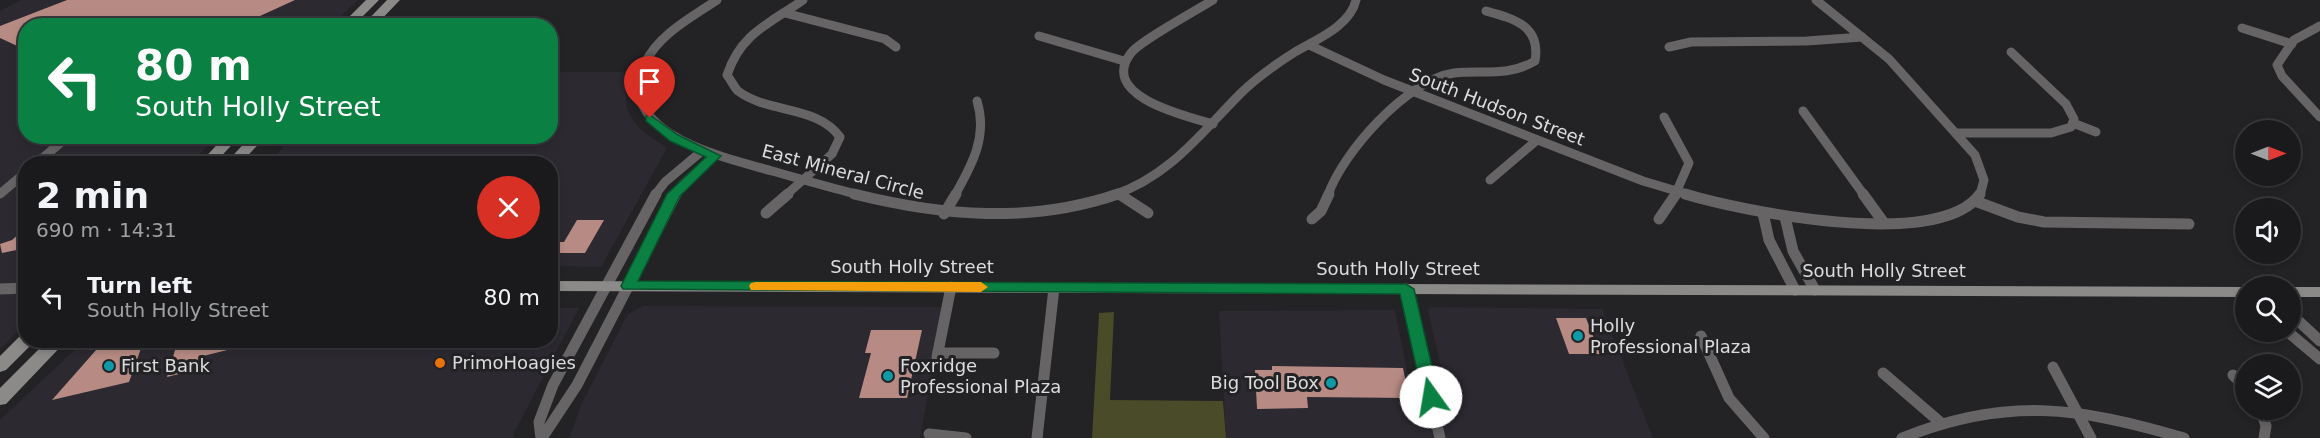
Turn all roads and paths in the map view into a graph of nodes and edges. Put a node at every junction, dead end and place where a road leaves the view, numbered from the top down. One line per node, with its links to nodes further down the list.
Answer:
1 (373, 0): 10 (main road)
2 (393, 0): 11 (main road)
3 (717, 0): 35 (street, East Mineral Circle)
4 (802, 0): 9 (street)
5 (1214, 0): 21 (street)
6 (1356, 0): 17 (street, East Mineral Circle)
7 (1816, 0): 15 (street)
8 (1486, 11): 22 (street)
9 (785, 13): 18 (street); 41 (street)
10 (354, 18)
11 (376, 18)
12 (2320, 26): 16 (street)
13 (2242, 28): 16 (street)
14 (1039, 36): 21 (street)
15 (1862, 37): 19 (street); 30 (street)
16 (2292, 44): 26 (street)
17 (1309, 45): 22 (street, South Hudson Street); 28 (street, East Mineral Circle)
18 (896, 46)
19 (1669, 47)
20 (2011, 52): 27 (street)
21 (1124, 61): 28 (street)
22 (1416, 92): 31 (street, South Hudson Street); 52 (street)
23 (977, 101): 48 (street)
24 (1803, 111): 54 (street)
25 (1664, 117): 43 (street)
26 (2320, 117)
27 (2073, 123): 29 (street); 30 (street)
28 (1213, 124): 45 (street, East Mineral Circle)
29 (2096, 132)
30 (1956, 133): 46 (street)
31 (1537, 140): 42 (street); 43 (street, South Hudson Street)
32 (59, 144): 36 (street)
33 (225, 144): 37 (main road)
34 (251, 144): 38 (main road)
35 (702, 151): 39 (street, East Mineral Circle); 57 (street)
36 (45, 156)
37 (214, 156)
38 (240, 156)
39 (715, 156): 41 (street, East Mineral Circle); 58 (street)
40 (18, 179): 44 (street)
41 (803, 179): 47 (street); 48 (street, East Mineral Circle)
42 (1490, 180)
43 (1677, 192): 50 (street, South Hudson Street); 53 (street)
44 (0, 194)
45 (1119, 194): 48 (street, East Mineral Circle); 49 (street)
46 (1976, 201): 54 (street, South Hudson Street); 55 (street)
47 (766, 213)
48 (944, 213)
49 (1148, 213)
50 (1763, 213): 51 (street, South Hudson Street); 64 (street)
51 (1785, 217): 54 (street, South Hudson Street); 65 (street)
52 (1312, 219)
53 (1659, 219)
54 (1884, 223)
55 (2189, 224)
56 (558, 286): 57 (main road, South Holly Street)
57 (606, 286): 58 (main road, South Holly Street); 85 (street)
58 (628, 286): 59 (main road, South Holly Street); 85 (street)
59 (951, 287): 61 (main road, South Holly Street); 75 (street)
60 (18, 288): 62 (street)
61 (1054, 288): 63 (main road, South Holly Street); 87 (street)
62 (0, 289)
63 (1406, 289): 64 (main road, South Holly Street); 88 (street)
64 (1795, 290): 65 (main road, South Holly Street)
65 (1815, 290): 66 (main road, South Holly Street)
66 (2235, 292)
67 (2301, 292): 68 (main road)
68 (2320, 292)
69 (2301, 323): 71 (street)
70 (1701, 336): 89 (street)
71 (2320, 341)
72 (2300, 342): 76 (street)
73 (18, 348): 77 (main road)
74 (51, 348): 80 (main road)
75 (994, 353)
76 (2320, 359)
77 (0, 366)
78 (2053, 367): 81 (street)
79 (1883, 373): 83 (street)
80 (0, 399)
81 (2077, 413): 83 (street); 91 (street); 92 (street)
82 (2264, 420): 93 (street)
83 (1941, 423): 90 (street)
84 (929, 434): 86 (street)
85 (542, 438)
86 (966, 438)
87 (1037, 438)
88 (1440, 438)
89 (1764, 438)
90 (1902, 438)
91 (2091, 438)
92 (2184, 438)
93 (2264, 438)

